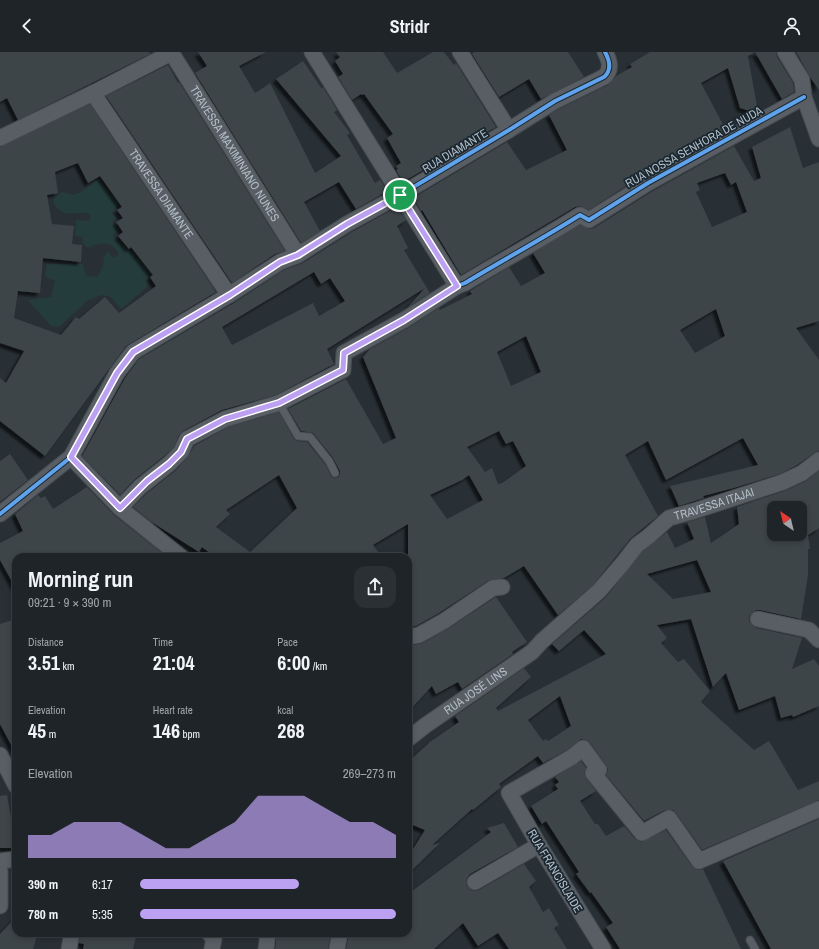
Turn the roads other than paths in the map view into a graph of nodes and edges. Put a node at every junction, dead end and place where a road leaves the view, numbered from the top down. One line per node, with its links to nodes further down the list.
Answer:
1 (171, 52): 6 (street); 12 (street, TRAVESSA MAXIMINIANO NUNES)
2 (312, 52): 11 (street)
3 (460, 52): 8 (street)
4 (605, 52): 8 (street, RUA DIAMANTE)
5 (785, 52): 7 (street)
6 (93, 93): 9 (street); 14 (street, TRAVESSA DIAMANTE)
7 (804, 97): 10 (street); 13 (street, RUA NOSSA SENHORA DE NUDA)
8 (509, 130): 11 (street, RUA DIAMANTE)
9 (0, 138)
10 (819, 139)
11 (400, 195): 12 (street, RUA DIAMANTE); 13 (street)
12 (298, 255): 14 (street, RUA DIAMANTE)
13 (457, 286): 15 (street, RUA NOSSA SENHORA DE NUDA)
14 (230, 295): 16 (street, RUA DIAMANTE)
15 (279, 403): 18 (lane); 19 (street, RUA NOSSA SENHORA DE NUDA)
16 (71, 457): 19 (street); 20 (street)
17 (819, 460): 26 (street, TRAVESSA ITAJAI)
18 (335, 473)
19 (120, 508): 21 (street)
20 (0, 514)
21 (175, 553)
22 (502, 587): 24 (street)
23 (758, 619): 25 (street)
24 (412, 636)
25 (819, 640)
26 (542, 641): 27 (street, RUA JOSÉ LINS)
27 (412, 736)
28 (0, 755): 29 (street)
29 (12, 778)
30 (819, 809): 31 (street, RUA FRANCISLAIDE)
31 (539, 845): 35 (street); 46 (street, RUA FRANCISLAIDE)
32 (12, 860): 33 (street)
33 (0, 861)
34 (0, 871): 36 (street)
35 (475, 882)
36 (0, 906)
37 (72, 937): 42 (street)
38 (212, 937): 43 (street)
39 (268, 937): 44 (street)
40 (339, 937): 45 (street)
41 (750, 940): 47 (lane)
42 (69, 949)
43 (212, 949)
44 (266, 949)
45 (337, 949)
46 (602, 949)
47 (755, 949)

